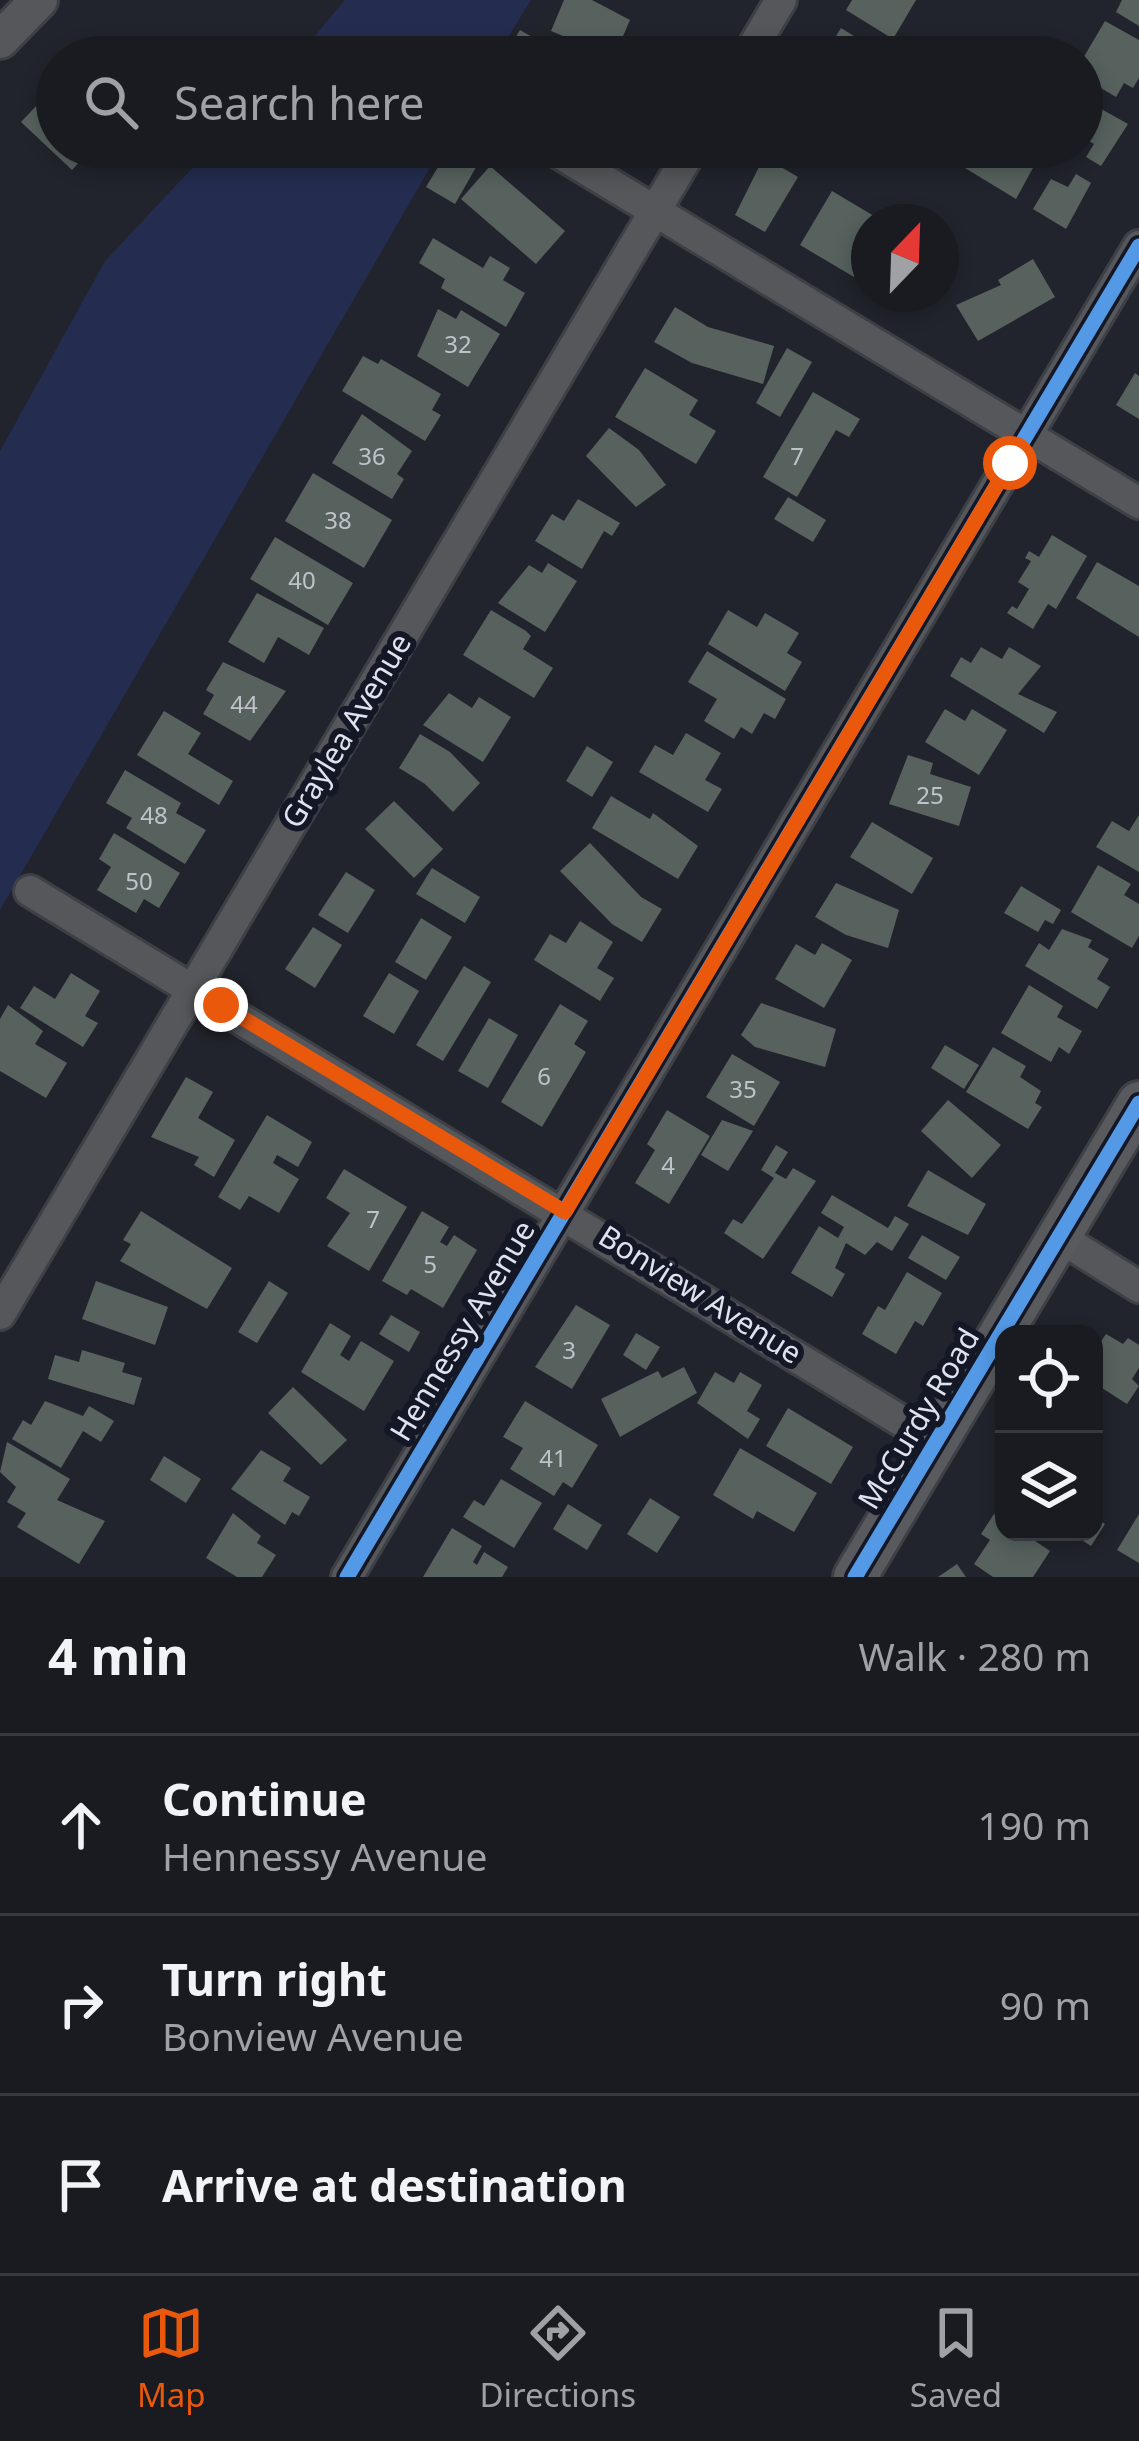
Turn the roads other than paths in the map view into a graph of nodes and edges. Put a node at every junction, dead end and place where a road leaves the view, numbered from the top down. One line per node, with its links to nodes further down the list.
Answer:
1 (39, 0): 4 (street)
2 (781, 0): 3 (street)
3 (760, 36)
4 (0, 40)
5 (583, 168): 7 (street)
6 (680, 168): 7 (street, Graylea Avenue)
7 (654, 212): 9 (street); 12 (street, Graylea Avenue)
8 (1139, 246): 9 (street, Hennessy Avenue)
9 (1027, 434): 10 (street); 14 (street, Hennessy Avenue)
10 (1139, 503)
11 (30, 891): 12 (street, Bonview Avenue)
12 (194, 988): 14 (street, Bonview Avenue); 17 (street, Graylea Avenue)
13 (1139, 1103): 15 (main road, McCurdy Road)
14 (565, 1212): 18 (street, Bonview Avenue); 19 (street, Hennessy Avenue)
15 (1059, 1237): 16 (street); 18 (main road, McCurdy Road)
16 (1139, 1287)
17 (0, 1314)
18 (936, 1442): 20 (main road, McCurdy Road)
19 (347, 1577)
20 (855, 1577)

